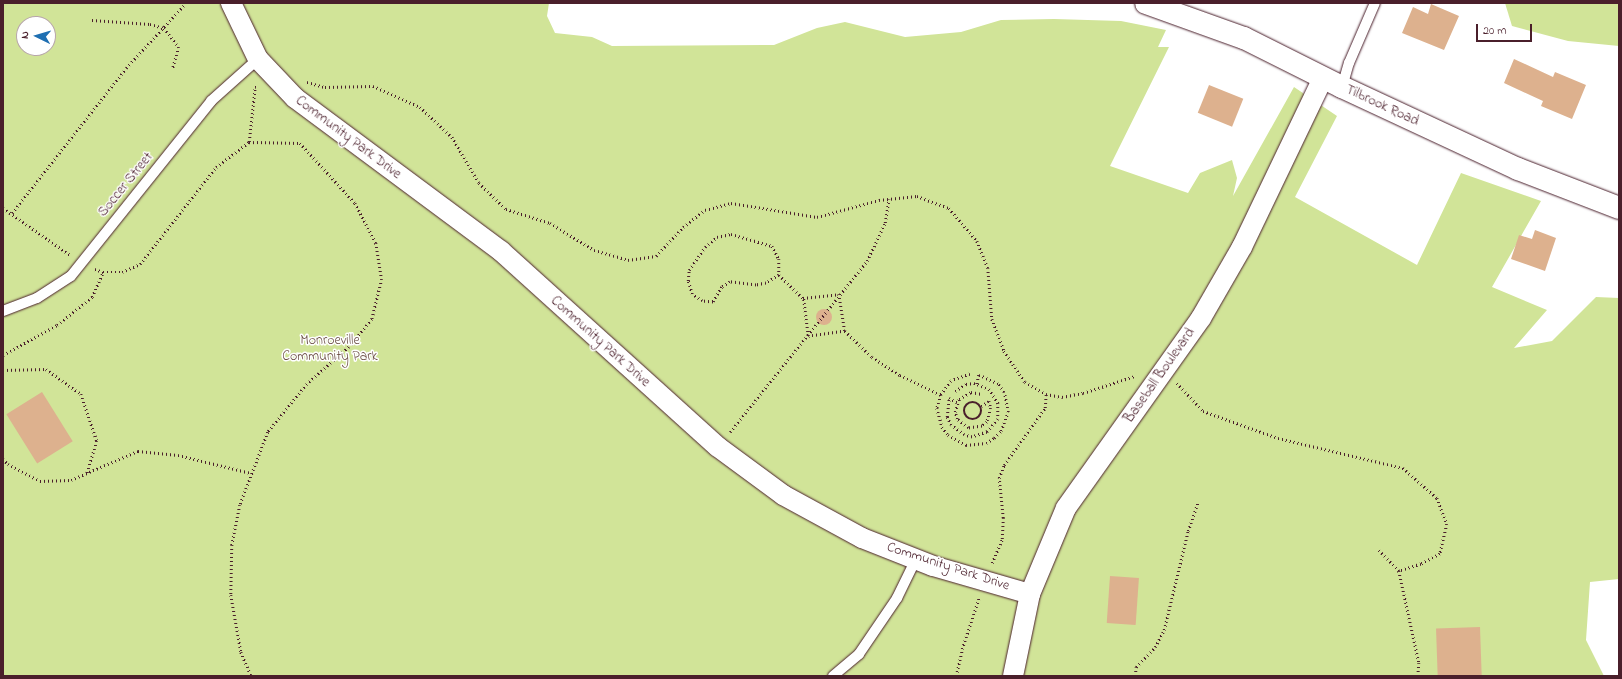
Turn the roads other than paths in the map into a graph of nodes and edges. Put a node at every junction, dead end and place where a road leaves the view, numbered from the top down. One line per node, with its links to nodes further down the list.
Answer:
1 (231, 3): 4 (street, Community Park Drive)
2 (1146, 3): 5 (street, Tilbrook Road)
3 (1375, 3): 5 (lane)
4 (258, 59): 7 (lane, Soccer Street); 8 (street, Community Park Drive)
5 (1332, 83): 6 (street, Tilbrook Road); 9 (street, Baseball Boulevard)
6 (1619, 208)
7 (3, 311)
8 (916, 559): 9 (street, Community Park Drive); 10 (lane)
9 (1030, 594): 11 (street, Baseball Boulevard)
10 (833, 676)
11 (1013, 676)

